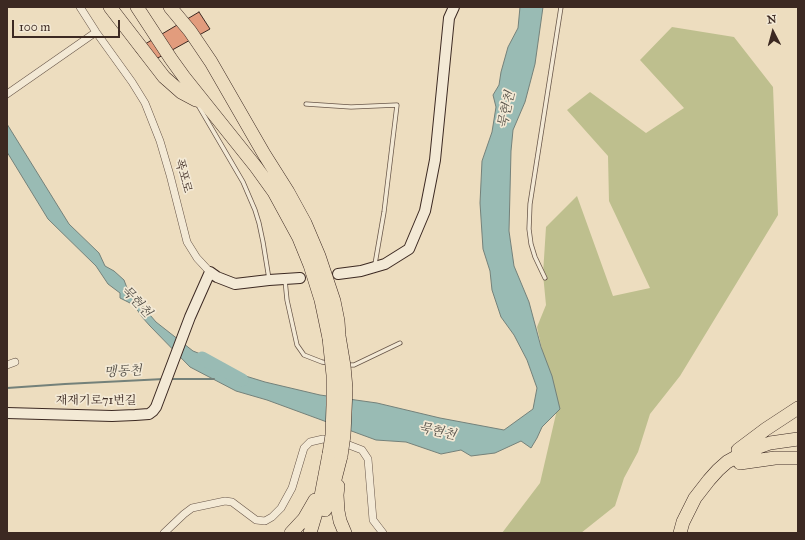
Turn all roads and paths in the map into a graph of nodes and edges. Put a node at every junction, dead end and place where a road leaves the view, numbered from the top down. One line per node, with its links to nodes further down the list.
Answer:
1 (80, 7): 7 (street, 폭포로)
2 (110, 7): 9 (highway)
3 (137, 7): 9 (highway)
4 (170, 7): 18 (highway)
5 (454, 7): 11 (main road)
6 (561, 7): 15 (lane)
7 (96, 32): 8 (street); 12 (street, 폭포로)
8 (7, 94)
9 (200, 101): 17 (lane); 18 (highway)
10 (306, 104): 11 (lane)
11 (375, 268): 13 (main road)
12 (210, 272): 17 (main road, 폭포로); 23 (main road, 재재기로71번길)
13 (338, 274)
14 (300, 278): 16 (main road, 폭포로)
15 (545, 278)
16 (285, 279): 17 (main road, 폭포로); 19 (lane)
17 (269, 280)
18 (334, 337): 26 (highway, bridge)
19 (400, 343)
20 (15, 362): 21 (street)
21 (7, 365)
22 (798, 408): 29 (highway)
23 (7, 413)
24 (798, 439): 29 (highway)
25 (798, 445): 28 (highway)
26 (335, 455): 30 (highway); 34 (highway); 35 (highway)
27 (798, 458): 28 (highway)
28 (740, 463): 38 (highway)
29 (718, 470): 37 (highway)
30 (325, 476): 32 (highway); 33 (highway)
31 (164, 533): 36 (street)
32 (291, 533)
33 (310, 533)
34 (318, 533)
35 (345, 533)
36 (383, 533)
37 (680, 533)
38 (686, 533)

